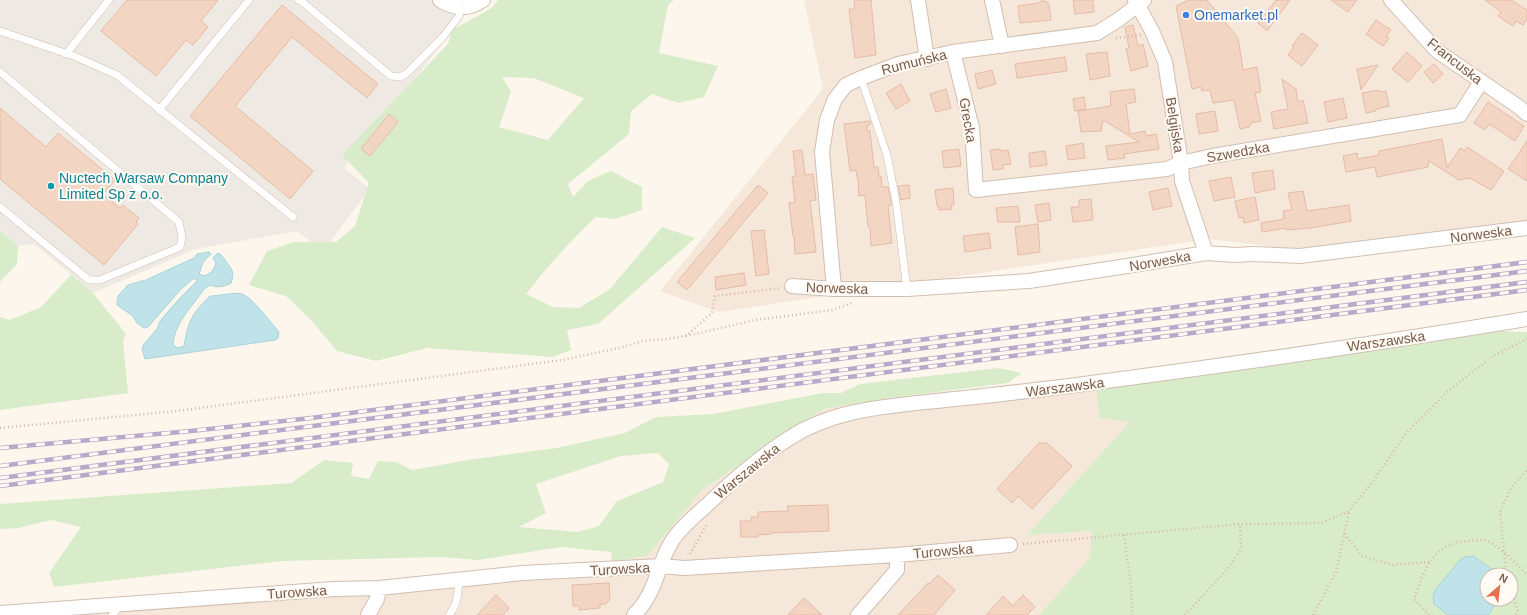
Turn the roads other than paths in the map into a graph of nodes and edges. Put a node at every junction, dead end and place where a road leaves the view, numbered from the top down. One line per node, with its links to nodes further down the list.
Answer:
1 (109, 0): 14 (lane)
2 (249, 0): 19 (lane)
3 (298, 0): 10 (lane)
4 (440, 0): 10 (street)
5 (483, 0): 10 (street)
6 (918, 0): 15 (street)
7 (992, 0): 12 (street)
8 (1391, 0): 18 (street, Francuska)
9 (1139, 2): 12 (street, Rumuńska); 21 (street, Belgijska)
10 (460, 7)
11 (0, 31): 14 (lane)
12 (1002, 46): 13 (street, Rumuńska)
13 (954, 52): 15 (street, Rumuńska); 22 (street, Grecka)
14 (66, 54): 19 (lane)
15 (927, 59): 17 (street, Rumuńska)
16 (0, 72): 23 (lane)
17 (861, 78): 28 (street, Rumuńska); 29 (lane)
18 (1481, 82): 20 (street, Francuska); 21 (street, Szwedzka)
19 (159, 110): 24 (lane)
20 (1527, 114)
21 (1181, 163): 22 (street, Szwedzka); 26 (street, Belgijska)
22 (976, 190)
23 (0, 207)
24 (293, 217)
25 (1527, 228): 26 (street, Norweska)
26 (1206, 253): 29 (street, Norweska)
27 (792, 286): 28 (street, Norweska)
28 (834, 289): 29 (street, Norweska)
29 (906, 289)
30 (1527, 319): 33 (street, Warszawska)
31 (1010, 545): 32 (street, Turowska)
32 (897, 555): 33 (street, Turowska); 42 (street)
33 (661, 566): 34 (street, Turowska); 41 (street, Warszawska)
34 (458, 580): 35 (street, Turowska); 40 (lane)
35 (379, 588): 36 (street, Turowska); 39 (street)
36 (117, 610): 38 (street, Turowska)
37 (0, 613): 38 (street, Turowska)
38 (37, 613)
39 (368, 615)
40 (449, 615)
41 (634, 615)
42 (858, 615)

